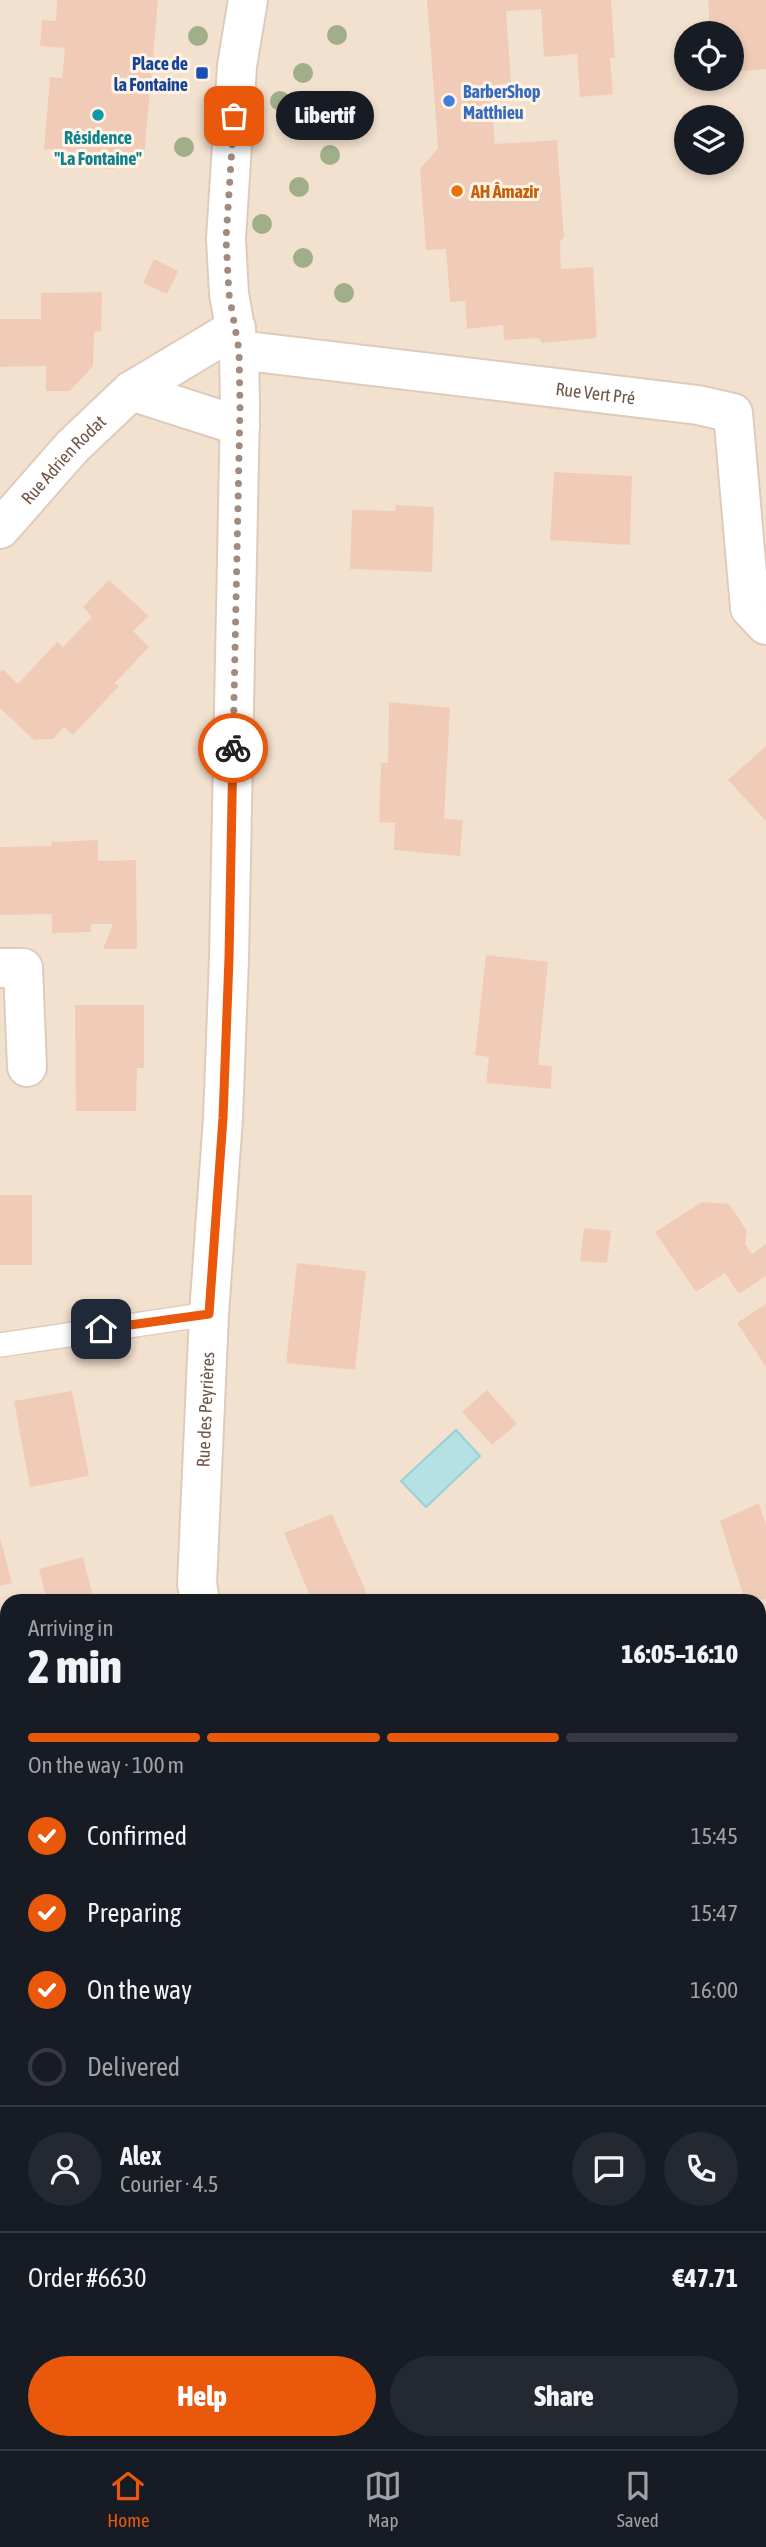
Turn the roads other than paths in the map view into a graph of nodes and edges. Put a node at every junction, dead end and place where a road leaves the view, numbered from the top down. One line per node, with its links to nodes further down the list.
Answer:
1 (248, 0): 2 (street, Rue des Peyrières)
2 (237, 339): 3 (street, Rue Adrien Rodat); 4 (street, Rue Vert Pré); 5 (street, Rue des Peyrières)
3 (131, 391): 5 (street); 6 (street, Rue Adrien Rodat)
4 (750, 416): 7 (street, Rue Vert Pré)
5 (240, 426): 10 (street, Rue des Peyrières)
6 (0, 529)
7 (766, 625)
8 (0, 968): 9 (street)
9 (27, 1067)
10 (209, 1314): 11 (lane); 12 (street, Rue des Peyrières)
11 (0, 1345)
12 (199, 1594)

